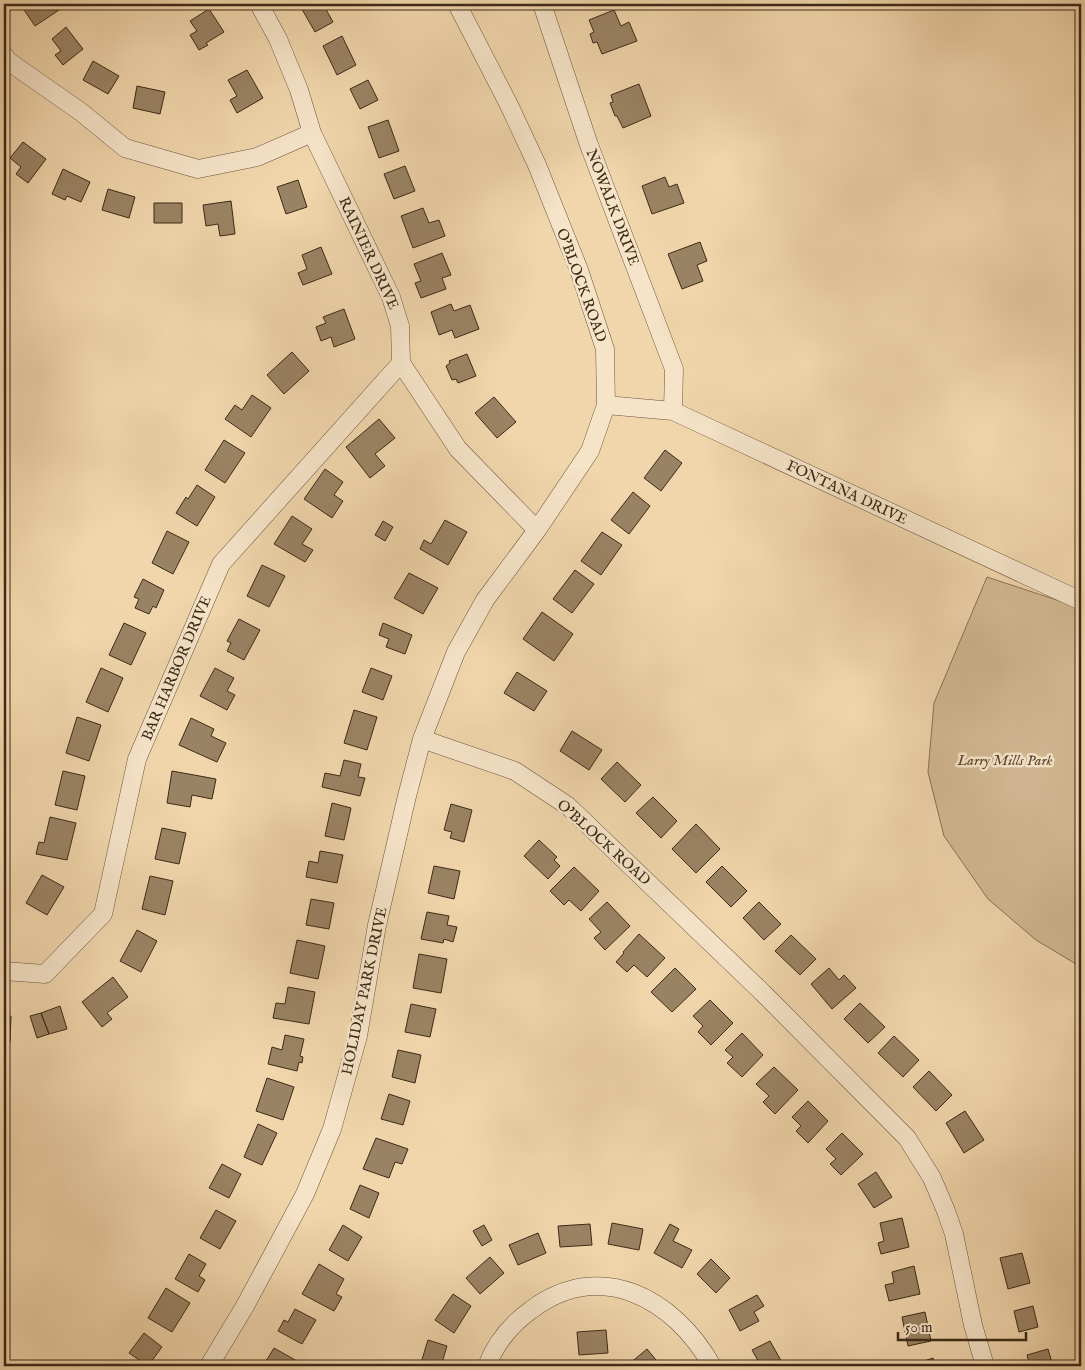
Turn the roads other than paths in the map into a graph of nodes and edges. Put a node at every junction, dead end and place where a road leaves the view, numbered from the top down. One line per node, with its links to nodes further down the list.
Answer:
1 (259, 4): 5 (street, RAINIER DRIVE)
2 (457, 4): 7 (street, O'BLOCK ROAD)
3 (542, 4): 8 (street, NOWALK DRIVE)
4 (4, 55): 5 (street)
5 (312, 133): 6 (street, RAINIER DRIVE)
6 (401, 363): 9 (street); 12 (street, BAR HARBOR DRIVE)
7 (606, 405): 8 (street, FONTANA DRIVE); 9 (street, O'BLOCK ROAD)
8 (673, 411): 10 (street, FONTANA DRIVE)
9 (537, 530): 11 (street, O'BLOCK ROAD)
10 (1081, 601)
11 (422, 739): 13 (street, HOLIDAY PARK DRIVE); 16 (street, O'BLOCK ROAD)
12 (4, 971)
13 (209, 1366)
14 (487, 1366): 15 (street)
15 (712, 1366)
16 (984, 1366)

